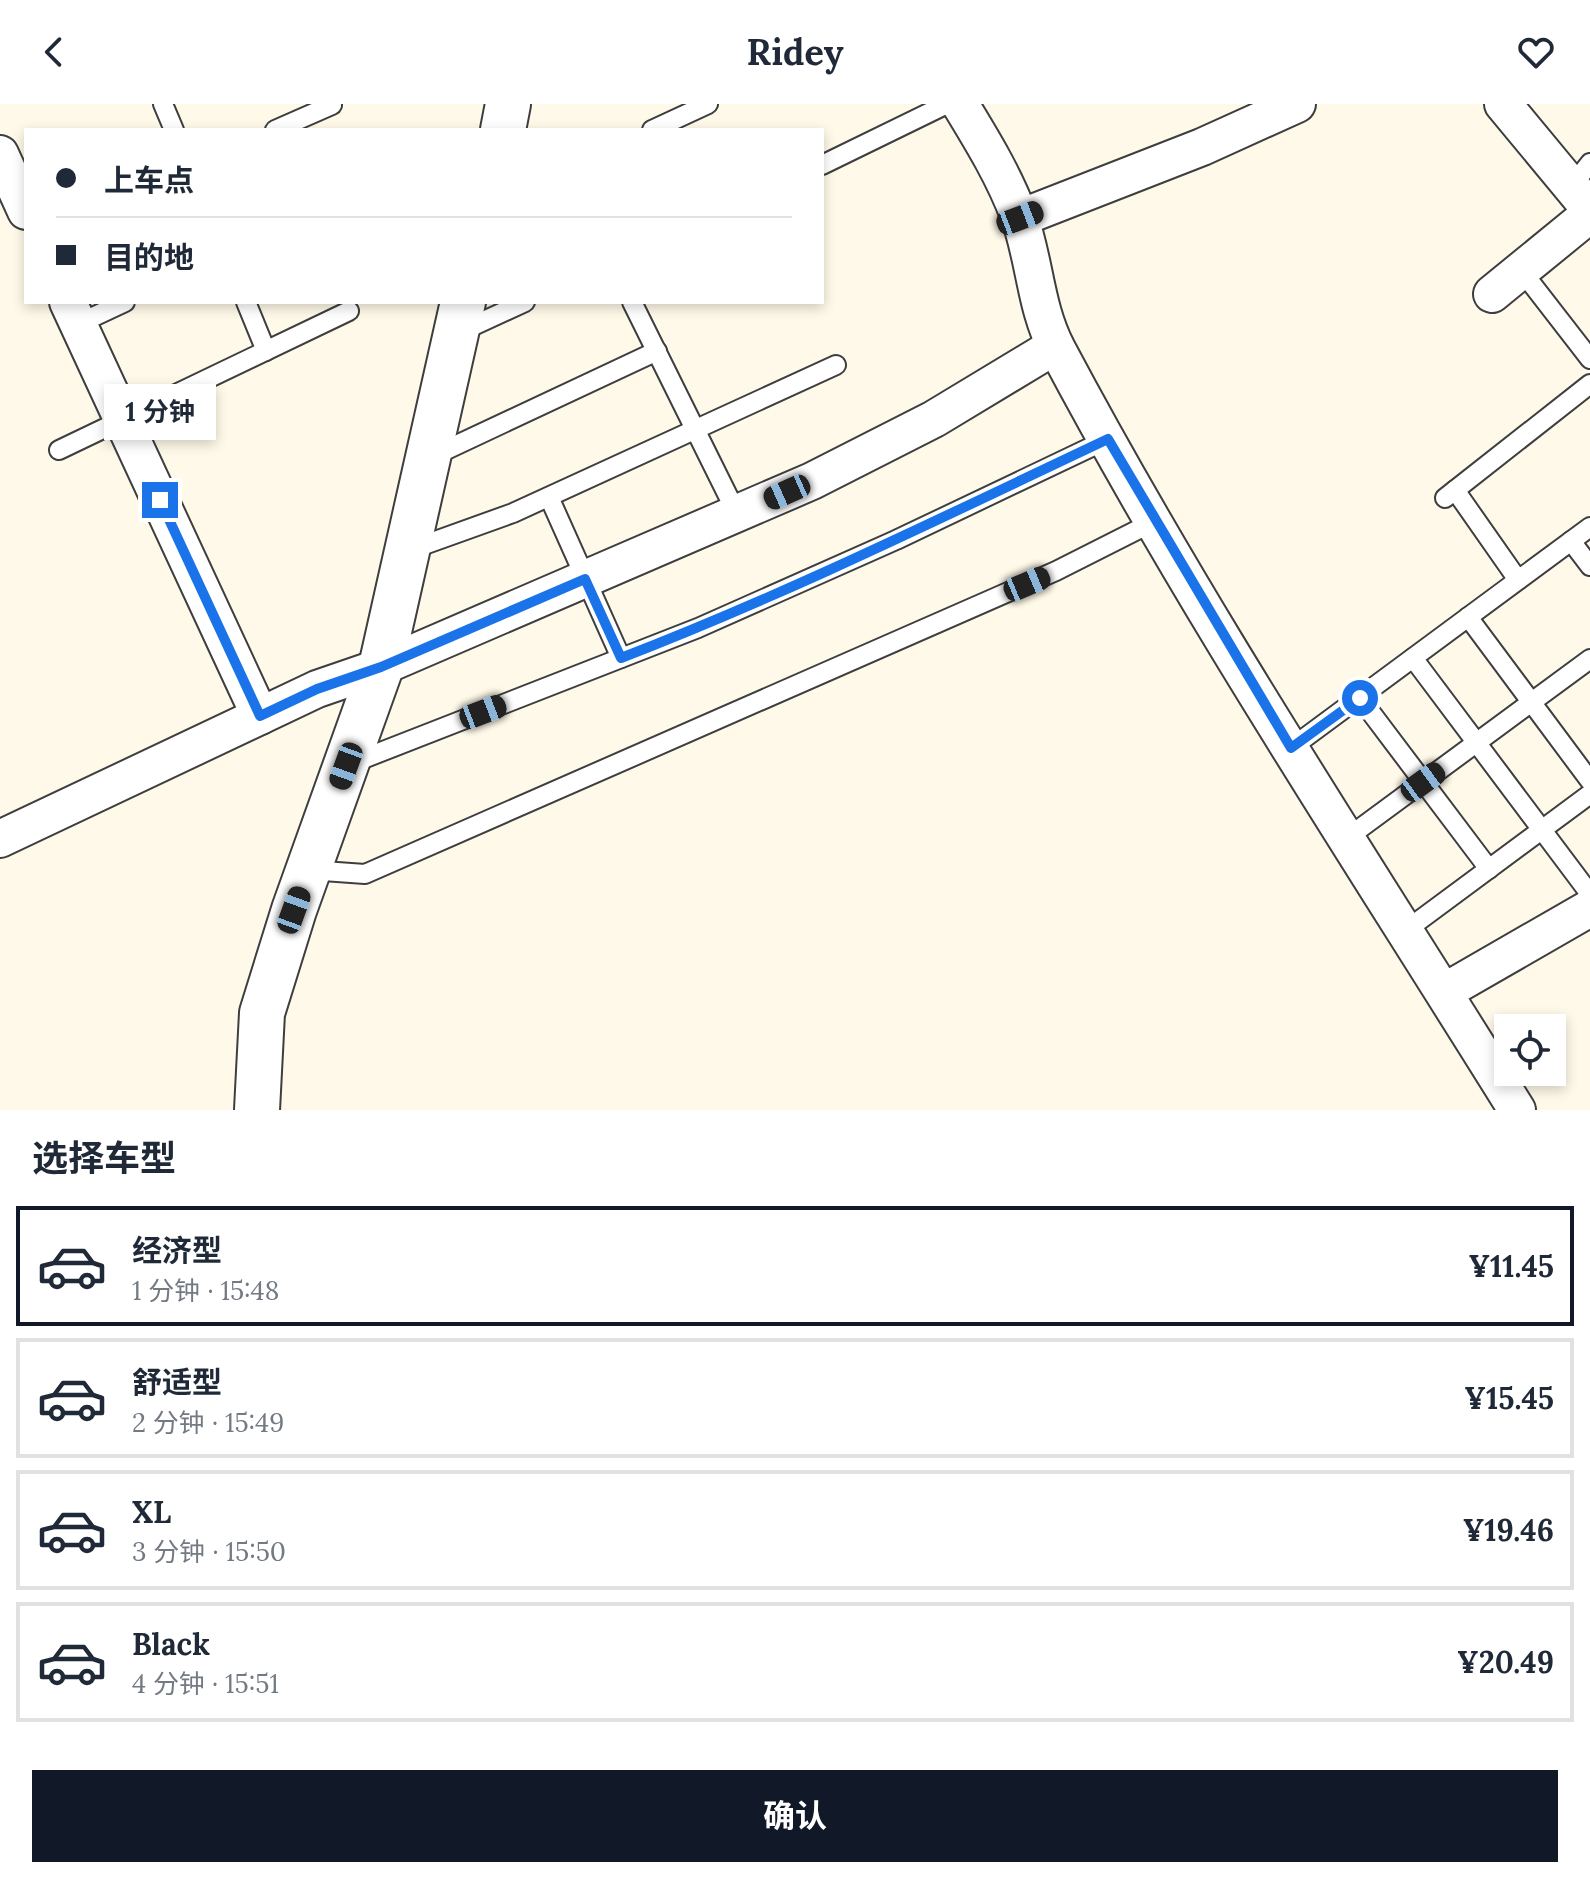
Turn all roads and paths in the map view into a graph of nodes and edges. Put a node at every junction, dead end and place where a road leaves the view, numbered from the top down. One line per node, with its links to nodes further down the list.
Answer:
1 (163, 104): 9 (lane)
2 (508, 104): 11 (street)
3 (708, 104): 12 (lane)
4 (947, 104): 14 (lane)
5 (960, 104): 17 (street)
6 (1297, 104): 17 (street)
7 (1503, 104): 15 (street)
8 (332, 105): 10 (lane)
9 (173, 128)
10 (280, 128)
11 (503, 128)
12 (656, 128)
13 (0, 154): 16 (street)
14 (824, 164)
15 (1585, 193): 18 (street)
16 (24, 207)
17 (1020, 218): 27 (street)
18 (1521, 270): 19 (street); 30 (lane)
19 (1492, 294)
20 (116, 304): 25 (lane)
21 (247, 304): 28 (lane)
22 (517, 304): 26 (lane)
23 (633, 304): 29 (lane)
24 (349, 311): 28 (lane)
25 (73, 313): 33 (street)
26 (459, 318): 37 (street)
27 (1055, 346): 35 (street); 39 (street)
28 (266, 351): 33 (lane)
29 (657, 351): 34 (lane); 37 (lane)
30 (1590, 359)
31 (836, 365): 34 (lane)
32 (1590, 384): 46 (lane)
33 (123, 419): 36 (lane); 54 (street)
34 (696, 430): 38 (lane); 39 (lane)
35 (1108, 439): 40 (street); 48 (lane)
36 (59, 450)
37 (426, 459): 43 (street)
38 (549, 497): 43 (lane); 45 (lane)
39 (737, 514): 45 (street)
40 (1155, 521): 56 (street); 65 (lane)
41 (1590, 527): 42 (lane)
42 (1571, 541): 44 (lane); 46 (lane)
43 (406, 552): 51 (street)
44 (1590, 566)
45 (585, 579): 48 (lane); 51 (street)
46 (1518, 580): 47 (lane)
47 (1468, 617): 49 (lane); 53 (lane)
48 (621, 658): 57 (lane)
49 (1413, 658): 52 (lane); 55 (lane)
50 (1590, 659): 53 (lane)
51 (381, 667): 54 (street); 57 (street)
52 (1360, 698): 56 (lane); 59 (lane)
53 (1531, 702): 55 (lane); 58 (lane)
54 (260, 716): 63 (street)
55 (1476, 743): 59 (lane); 61 (lane)
56 (1291, 748): 62 (street)
57 (346, 766): 65 (street)
58 (1590, 781)
59 (1423, 782): 62 (lane); 64 (lane)
60 (1590, 794): 61 (lane)
61 (1542, 830): 64 (lane); 66 (lane)
62 (1347, 838): 68 (street)
63 (0, 839)
64 (1489, 869): 68 (lane)
65 (309, 870): 70 (street)
66 (1590, 894)
67 (1590, 908): 69 (street)
68 (1405, 931): 69 (street)
69 (1444, 992): 71 (street)
70 (257, 1110)
71 (1517, 1110)

